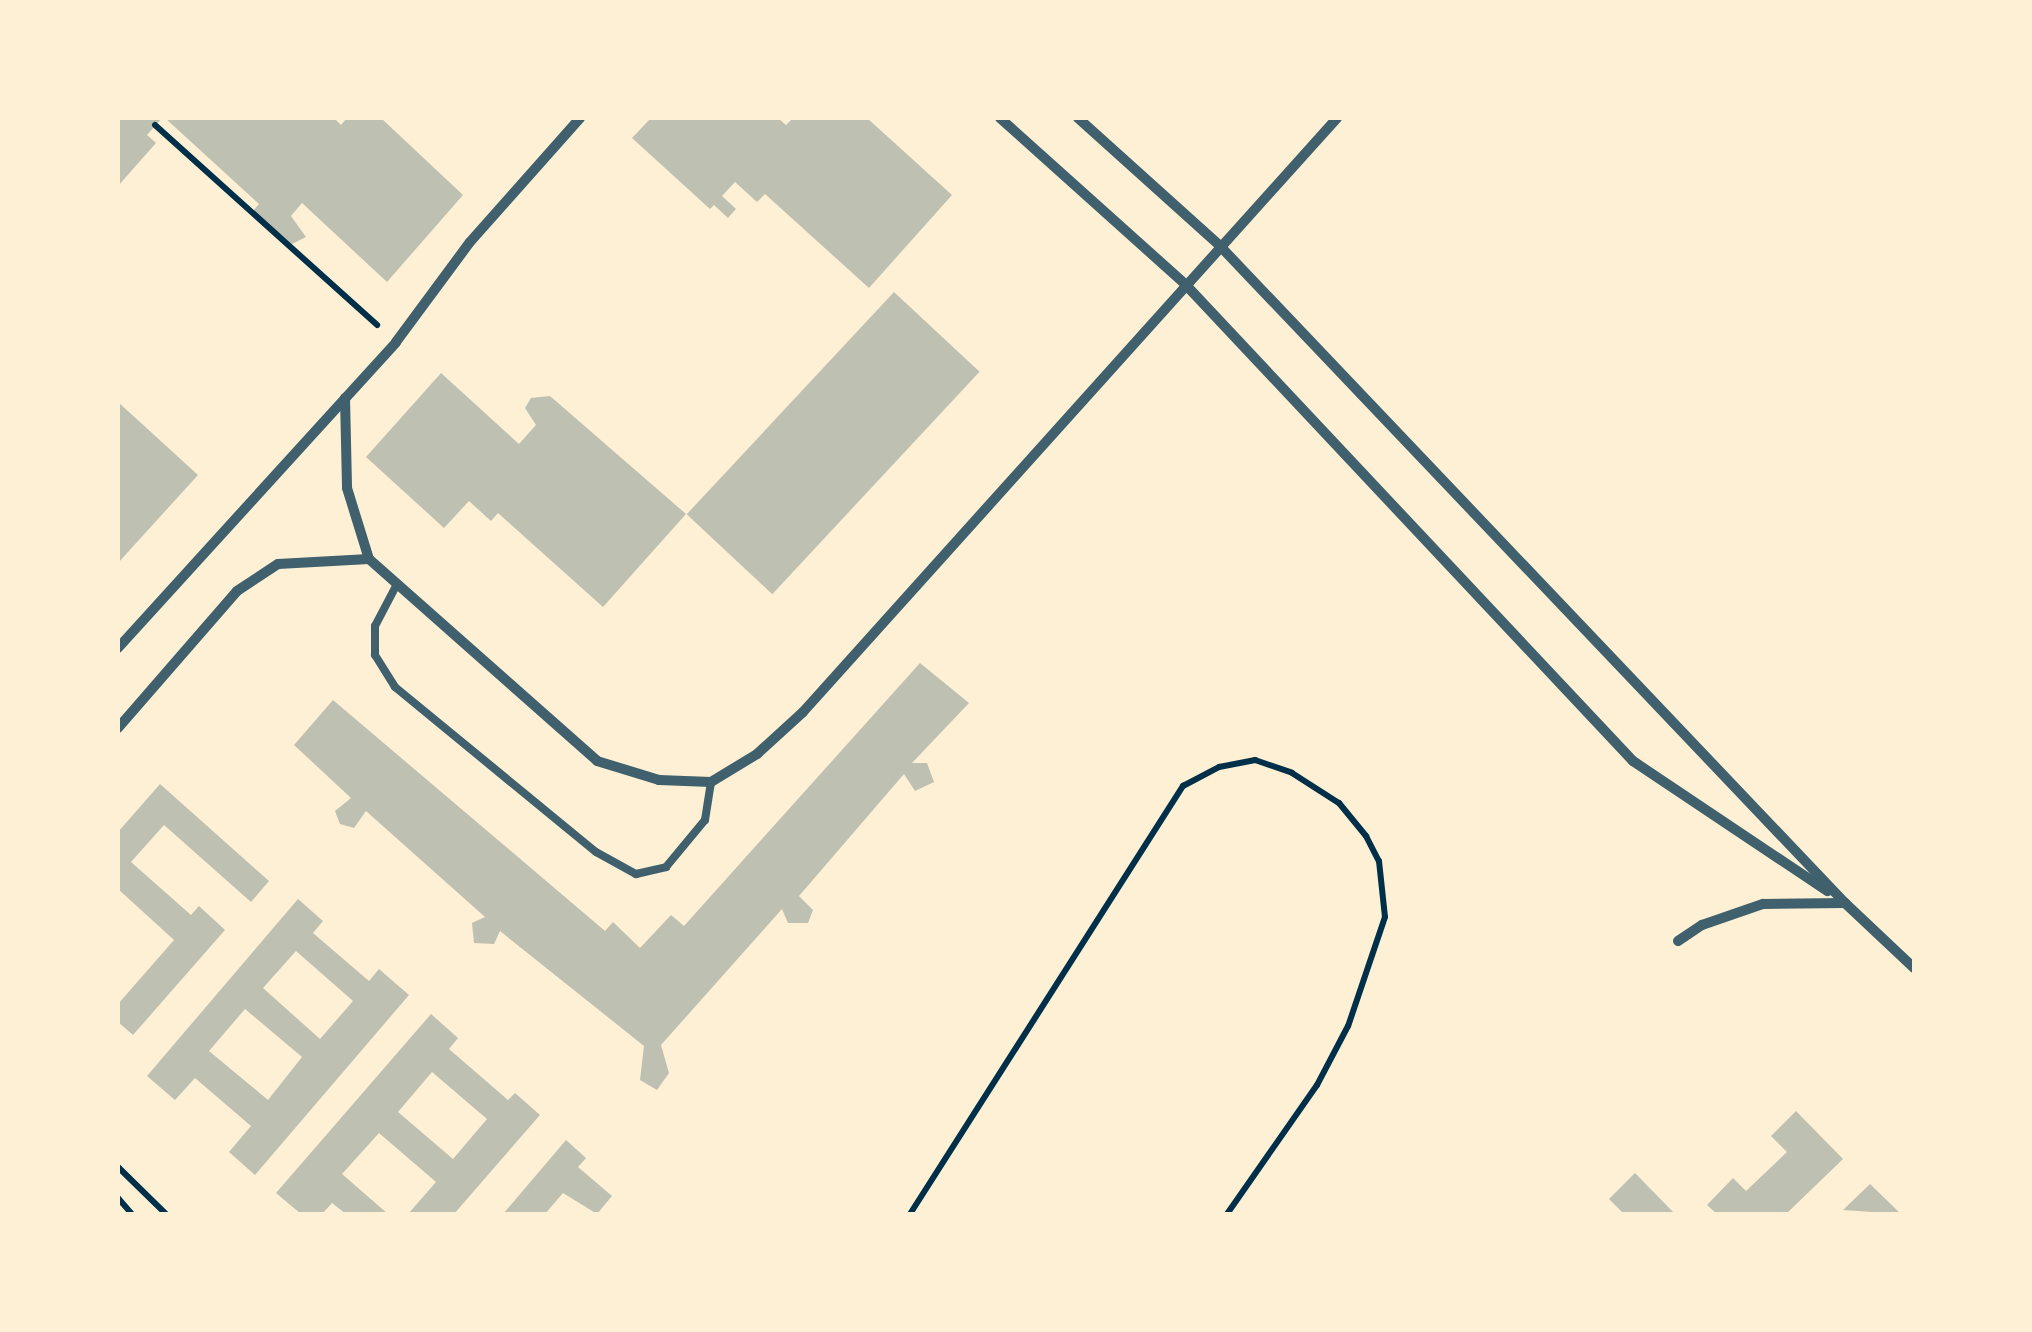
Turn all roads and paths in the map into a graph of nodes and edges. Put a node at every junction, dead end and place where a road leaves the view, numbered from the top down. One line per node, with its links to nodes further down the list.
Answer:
1 (580, 118): 8 (street)
2 (1000, 118): 7 (street)
3 (1078, 118): 6 (street)
4 (1337, 118): 6 (street)
5 (156, 125): 8 (path)
6 (1220, 246): 7 (street); 15 (street)
7 (1185, 284): 14 (street); 15 (street)
8 (396, 342): 9 (street)
9 (345, 398): 10 (street); 12 (street)
10 (369, 559): 11 (street); 13 (street)
11 (396, 586): 14 (street); 14 (lane)
12 (118, 648)
13 (118, 728)
14 (711, 782)
15 (1844, 903): 16 (street); 17 (street)
16 (1678, 942)
17 (1914, 968)
18 (118, 1166): 21 (path)
19 (118, 1198): 20 (path)
20 (132, 1214)
21 (166, 1214)
22 (910, 1214): 23 (path)
23 (1227, 1214)

